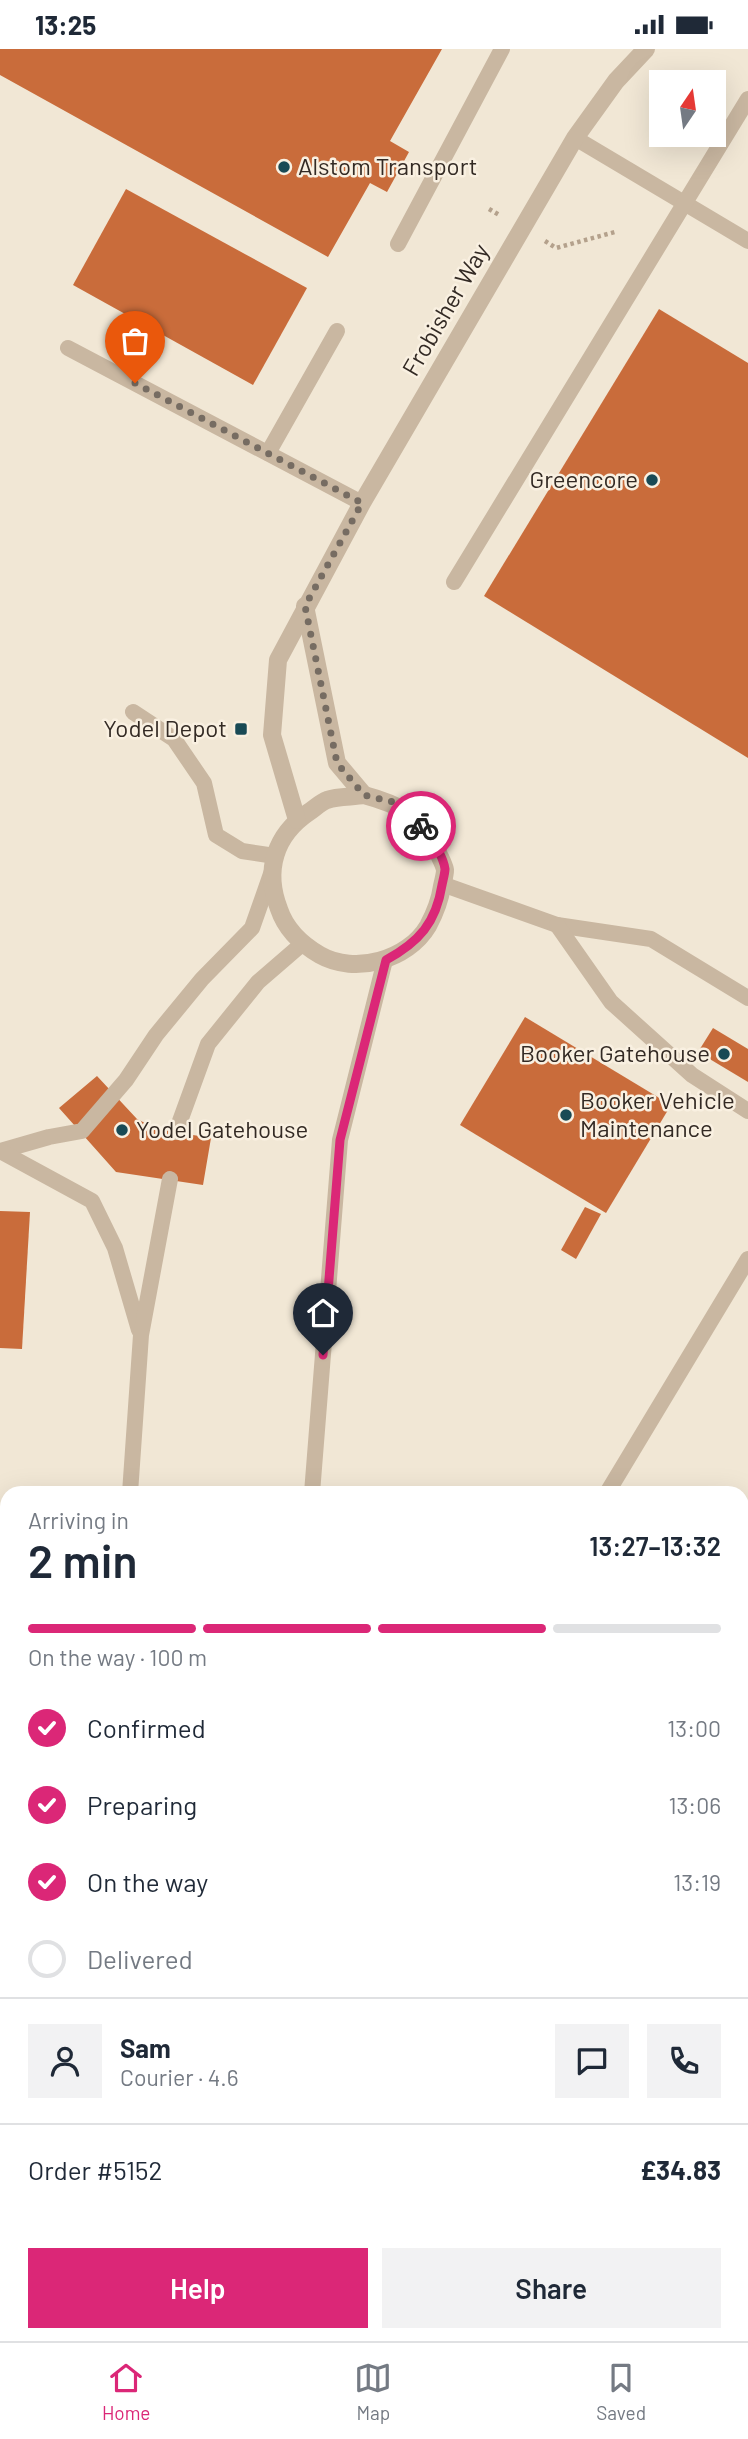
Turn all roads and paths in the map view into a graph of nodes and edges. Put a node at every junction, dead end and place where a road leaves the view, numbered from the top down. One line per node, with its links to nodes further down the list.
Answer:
1 (502, 49): 7 (lane)
2 (646, 49): 4 (street, Frobisher Way)
3 (748, 99): 5 (lane)
4 (575, 138): 5 (lane); 11 (street, Frobisher Way)
5 (685, 202): 6 (lane); 12 (lane)
6 (748, 241)
7 (398, 244)
8 (337, 331): 10 (lane)
9 (68, 348): 10 (lane)
10 (268, 453): 11 (lane)
11 (362, 503): 13 (street, Frobisher Way)
12 (454, 582)
13 (305, 606): 15 (street); 16 (street, Frobisher Way)
14 (133, 712): 17 (lane)
15 (364, 795): 16 (street); 18 (street)
16 (297, 820): 17 (street)
17 (274, 863): 20 (street); 25 (lane)
18 (442, 884): 19 (lane); 21 (street)
19 (557, 925): 22 (lane); 23 (lane)
20 (302, 944): 21 (street); 24 (lane)
21 (386, 960): 30 (lane)
22 (748, 998)
23 (748, 1111)
24 (176, 1132)
25 (0, 1151): 28 (lane)
26 (170, 1179): 28 (lane)
27 (748, 1259): 31 (lane)
28 (141, 1335): 29 (lane)
29 (130, 1486)
30 (313, 1486)
31 (611, 1486)

